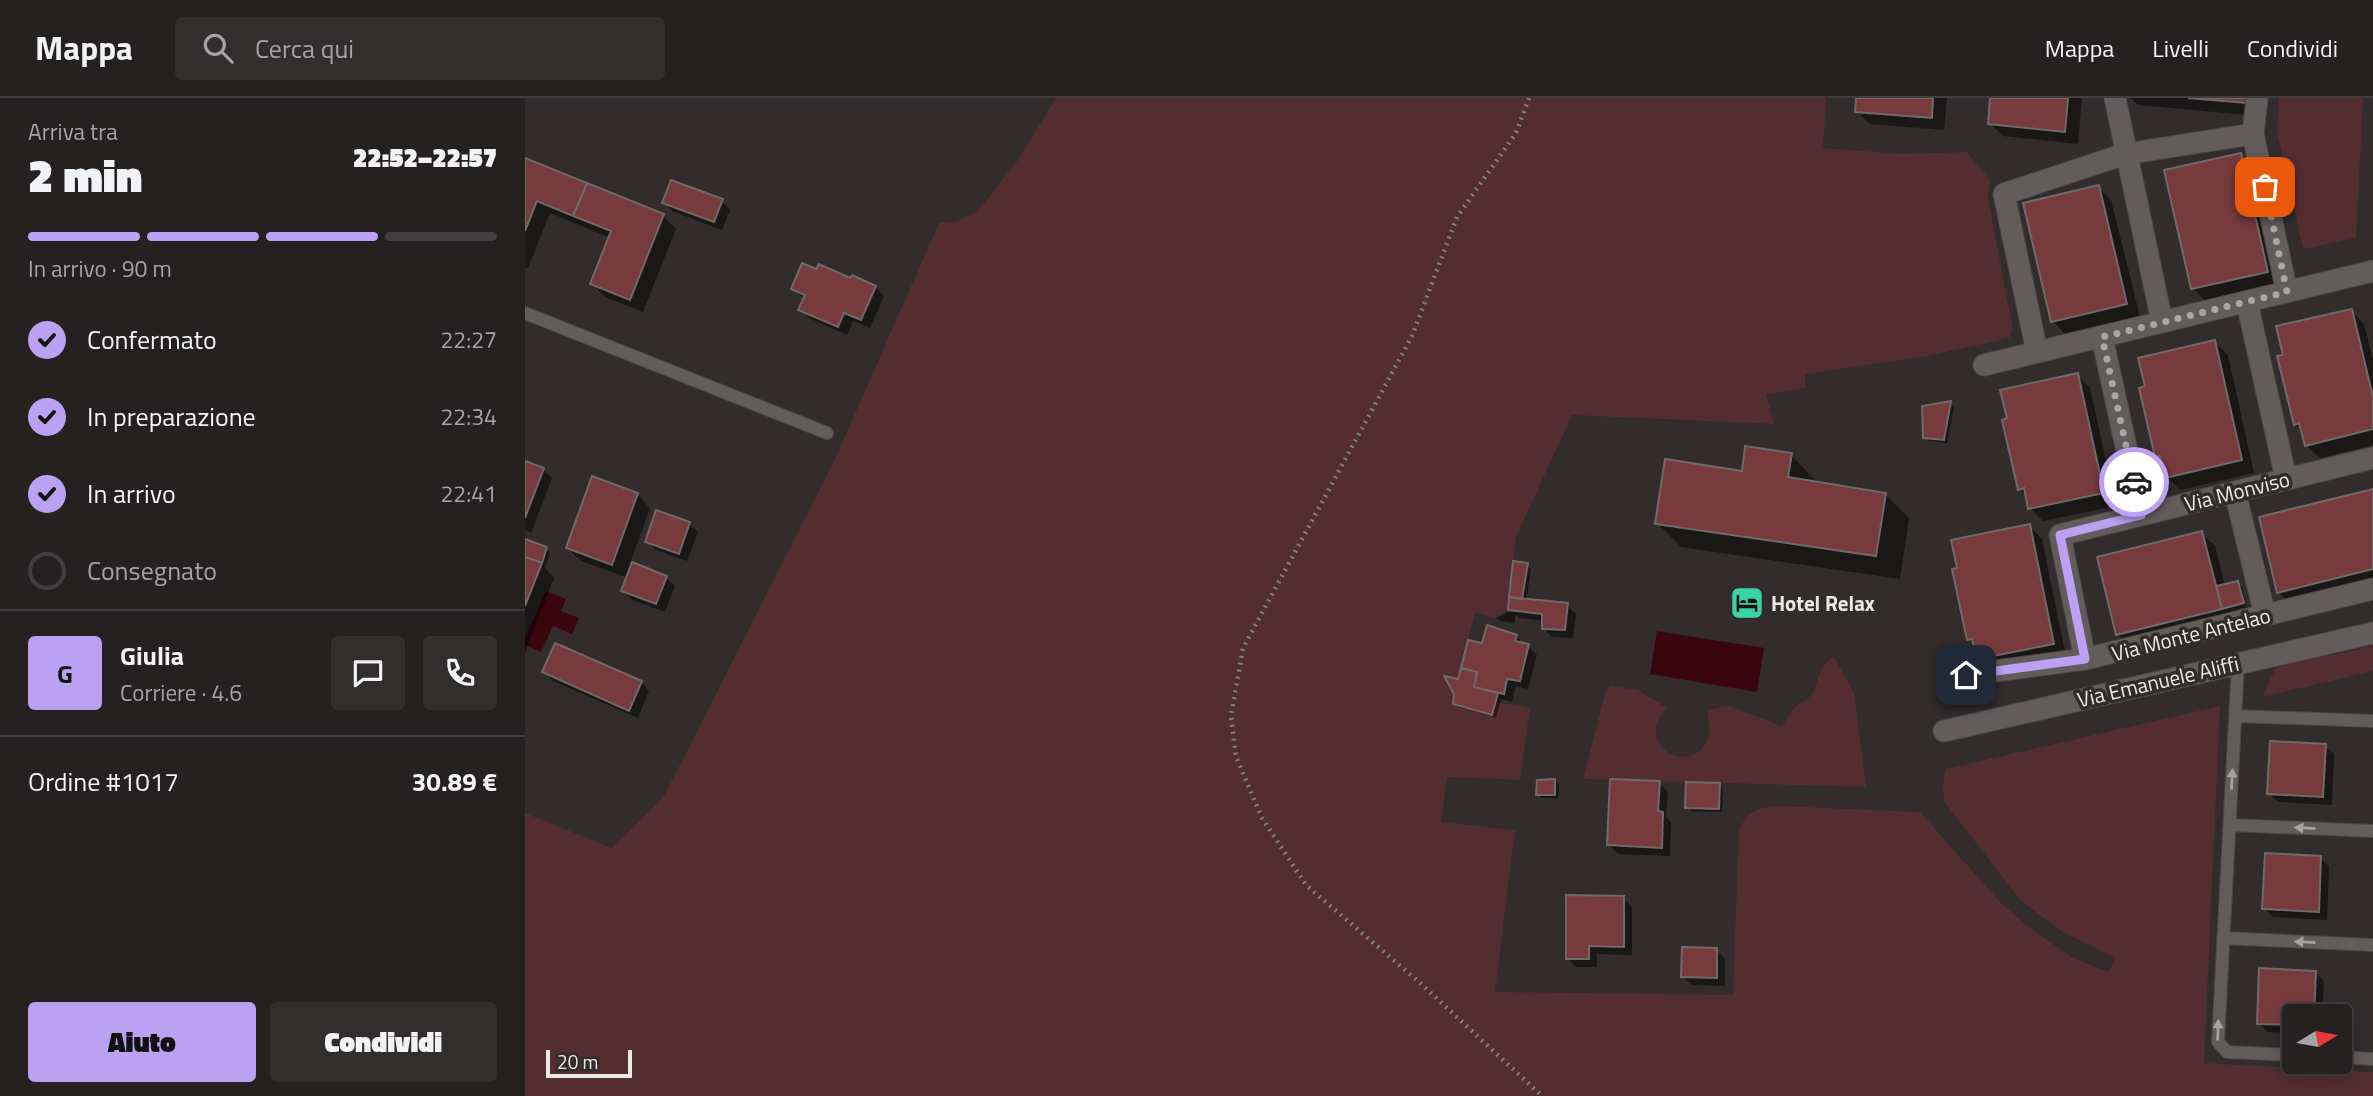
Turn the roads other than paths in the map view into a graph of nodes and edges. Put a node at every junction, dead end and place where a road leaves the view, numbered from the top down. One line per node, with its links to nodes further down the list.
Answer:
1 (2115, 98): 4 (street)
2 (2257, 98): 3 (street)
3 (2248, 135): 4 (street); 6 (street)
4 (2125, 154): 9 (street); 11 (street)
5 (2373, 271): 6 (street)
6 (2287, 292): 7 (street)
7 (2247, 302): 9 (street); 15 (street)
8 (525, 313): 13 (lane)
9 (2162, 322): 10 (street)
10 (2102, 337): 11 (street); 17 (street)
11 (2037, 352): 12 (street)
12 (1984, 365)
13 (827, 433)
14 (2373, 458): 15 (street, Via Monviso)
15 (2287, 479): 16 (street, Via Monviso)
16 (2235, 492): 17 (street, Via Monviso); 19 (street)
17 (2141, 515): 21 (street, Via Monviso)
18 (2373, 589): 19 (street, Via Monte Antelao)
19 (2265, 615): 21 (street, Via Monte Antelao)
20 (2373, 633): 22 (street, Via Emanuele Aliffi)
21 (2085, 659): 23 (street, Via Monte Antelao)
22 (2238, 663): 24 (lane); 26 (street, Via Emanuele Aliffi)
23 (1966, 675)
24 (2236, 716): 25 (lane); 27 (lane, one-way to 24)
25 (2373, 721)
26 (1944, 731)
27 (2230, 825): 28 (lane, one-way to 27); 29 (lane)
28 (2373, 831)
29 (2223, 938): 30 (lane, one-way to 29); 31 (lane, one-way to 29)
30 (2373, 945)
31 (2282, 1054)
32 (2352, 1058): 33 (lane)
33 (2373, 1059)

